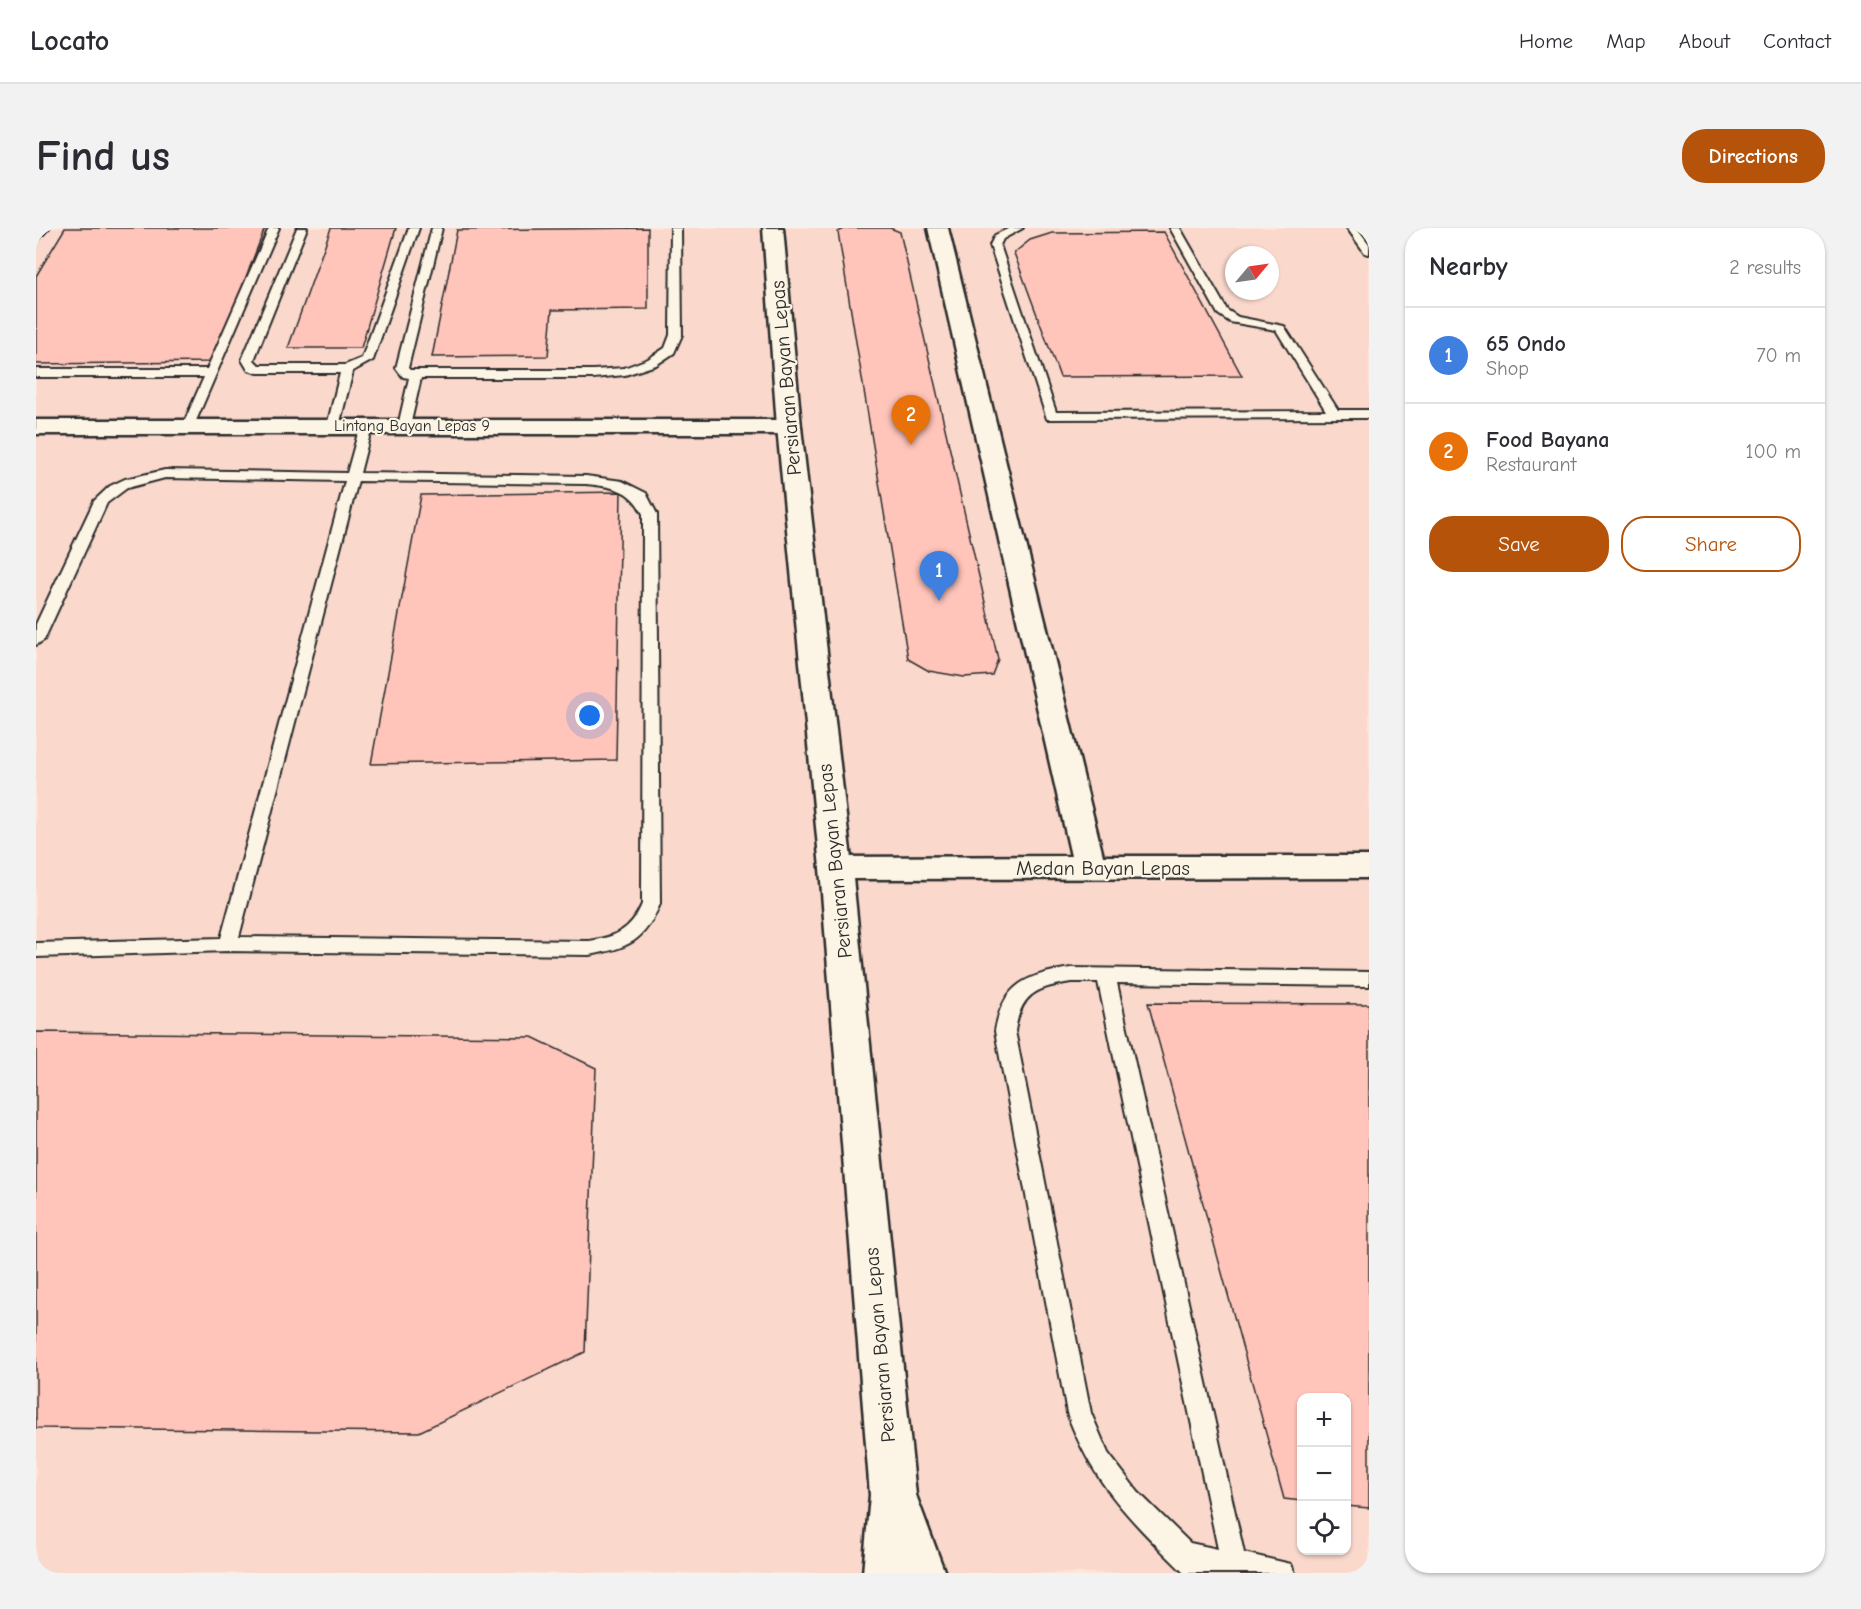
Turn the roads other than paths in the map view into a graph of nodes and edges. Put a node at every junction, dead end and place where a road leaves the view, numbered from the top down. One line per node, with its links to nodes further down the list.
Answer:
1 (44, 228): 12 (lane)
2 (274, 228): 16 (lane)
3 (302, 228): 14 (lane)
4 (414, 228): 14 (lane)
5 (437, 228): 17 (lane)
6 (676, 228): 17 (lane)
7 (773, 228): 25 (street, Persiaran Bayan Lepas)
8 (938, 228): 30 (street)
9 (1018, 228): 18 (lane)
10 (1174, 228): 18 (lane)
11 (1352, 228): 13 (lane)
12 (36, 239)
13 (1369, 251)
14 (347, 369): 21 (lane)
15 (36, 374): 16 (lane)
16 (211, 374): 24 (lane)
17 (416, 375): 23 (lane)
18 (1334, 414): 19 (lane)
19 (1369, 414)
20 (36, 426): 24 (street, Lintang Bayan Lepas 9)
21 (333, 426): 22 (street, Lintang Bayan Lepas 9); 24 (street, Lintang Bayan Lepas 9)
22 (366, 426): 23 (street, Lintang Bayan Lepas 9); 26 (lane)
23 (404, 426): 25 (street, Lintang Bayan Lepas 9)
24 (188, 427)
25 (789, 427): 29 (street, Persiaran Bayan Lepas)
26 (352, 477): 27 (lane); 31 (lane); 31 (lane)
27 (36, 640)
28 (1369, 867): 30 (street, Medan Bayan Lepas)
29 (836, 868): 30 (street, Medan Bayan Lepas); 35 (street, Persiaran Bayan Lepas)
30 (1090, 868)
31 (228, 944): 32 (lane)
32 (36, 950)
33 (1106, 976): 34 (lane); 36 (lane); 37 (lane)
34 (1369, 979)
35 (894, 1495): 38 (street); 39 (street)
36 (1184, 1555): 37 (lane); 40 (lane)
37 (1234, 1565): 41 (lane)
38 (886, 1573)
39 (922, 1573)
40 (1202, 1573)
41 (1282, 1573)

